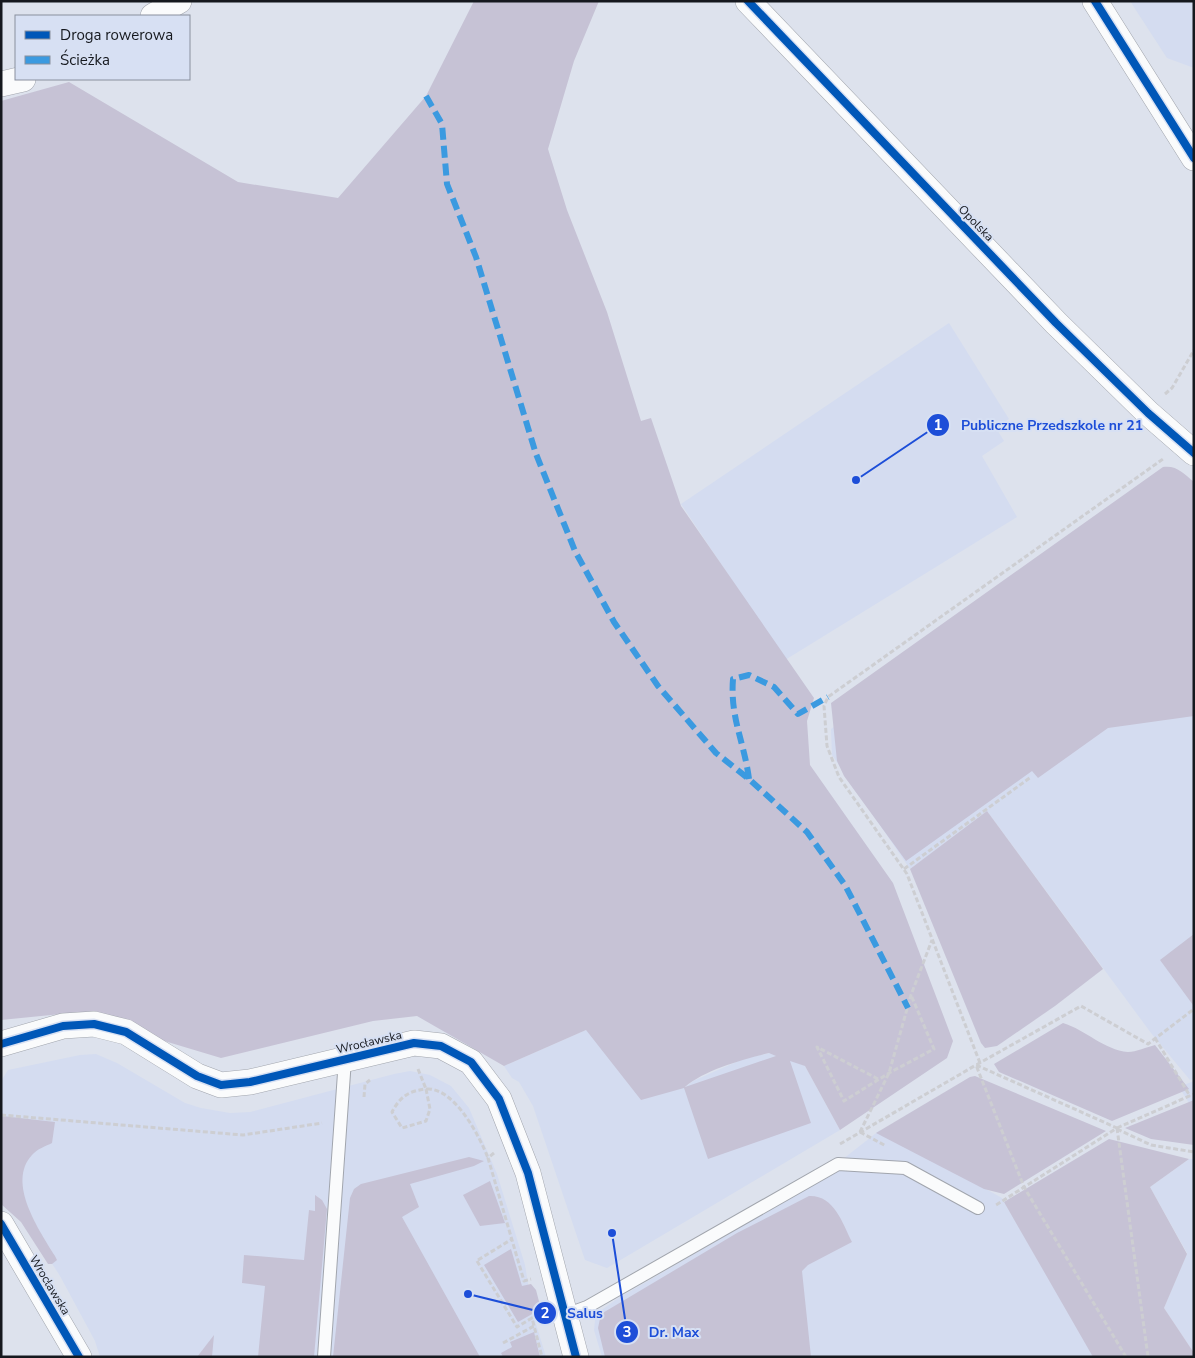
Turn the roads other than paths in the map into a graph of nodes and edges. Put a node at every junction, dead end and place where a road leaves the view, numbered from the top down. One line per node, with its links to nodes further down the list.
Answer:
1 (179, 1): 4 (street)
2 (748, 1): 8 (street, Opolska)
3 (1095, 1): 7 (street)
4 (155, 15)
5 (19, 80): 6 (street)
6 (1, 84)
7 (1194, 158)
8 (1194, 453)
9 (1, 1044): 10 (street, Wrocławska)
10 (344, 1059): 13 (street, Wrocławska); 15 (lane, Wrocławska)
11 (978, 1208): 13 (lane)
12 (1, 1224): 14 (street, Wrocławska)
13 (555, 1313): 16 (street, Wrocławska)
14 (79, 1357)
15 (324, 1357)
16 (576, 1357)

